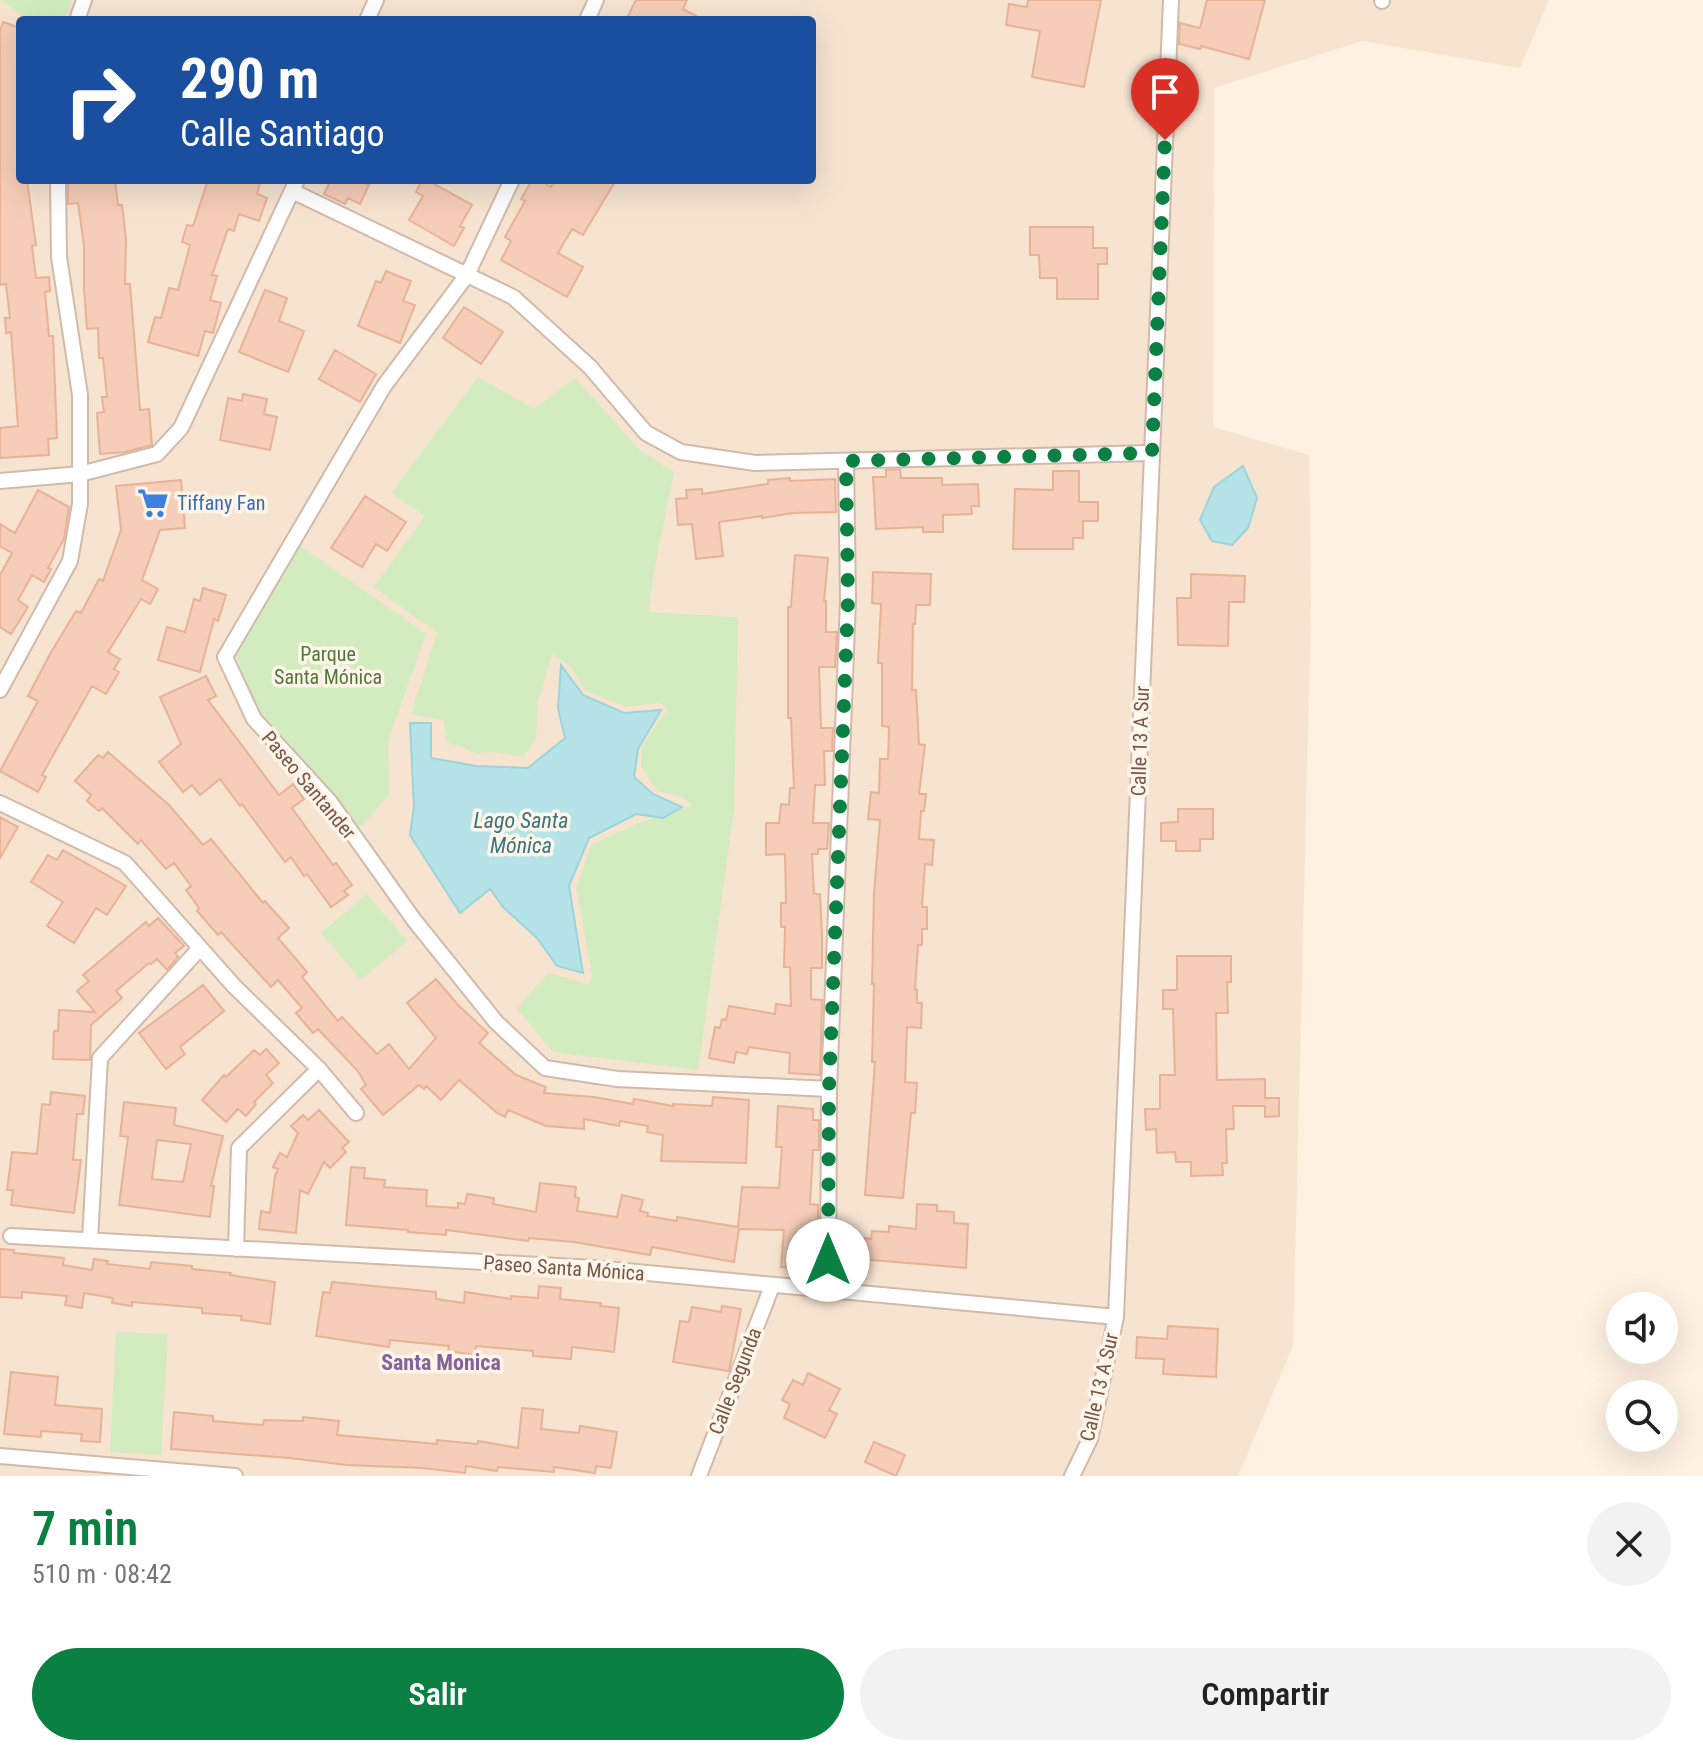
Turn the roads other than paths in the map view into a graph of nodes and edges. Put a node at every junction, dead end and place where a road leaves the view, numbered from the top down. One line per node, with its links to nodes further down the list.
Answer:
1 (1171, 0): 6 (street, Calle 13 A Sur)
2 (58, 184): 8 (street)
3 (510, 184): 5 (street)
4 (294, 186): 5 (street); 8 (street)
5 (467, 275): 7 (street); 14 (street, Paseo Santander)
6 (1152, 453): 7 (street); 21 (street, Calle 13 A Sur)
7 (846, 461): 14 (street)
8 (80, 474): 9 (street); 10 (street)
9 (0, 481)
10 (0, 690)
11 (0, 803): 12 (street)
12 (200, 948): 13 (street); 17 (street)
13 (319, 1069): 15 (street); 18 (street)
14 (829, 1089): 20 (street)
15 (356, 1113)
16 (11, 1236): 17 (street, Paseo Santa Mónica)
17 (90, 1240): 18 (street, Paseo Santa Mónica)
18 (236, 1249): 19 (street, Paseo Santa Mónica)
19 (772, 1286): 20 (street, Paseo Santa Mónica); 24 (street, Calle Segunda)
20 (828, 1291): 21 (street, Paseo Santa Mónica)
21 (1116, 1317): 25 (street, Calle 13 A Sur)
22 (0, 1456): 23 (street)
23 (235, 1476)
24 (699, 1476)
25 (1072, 1476)

